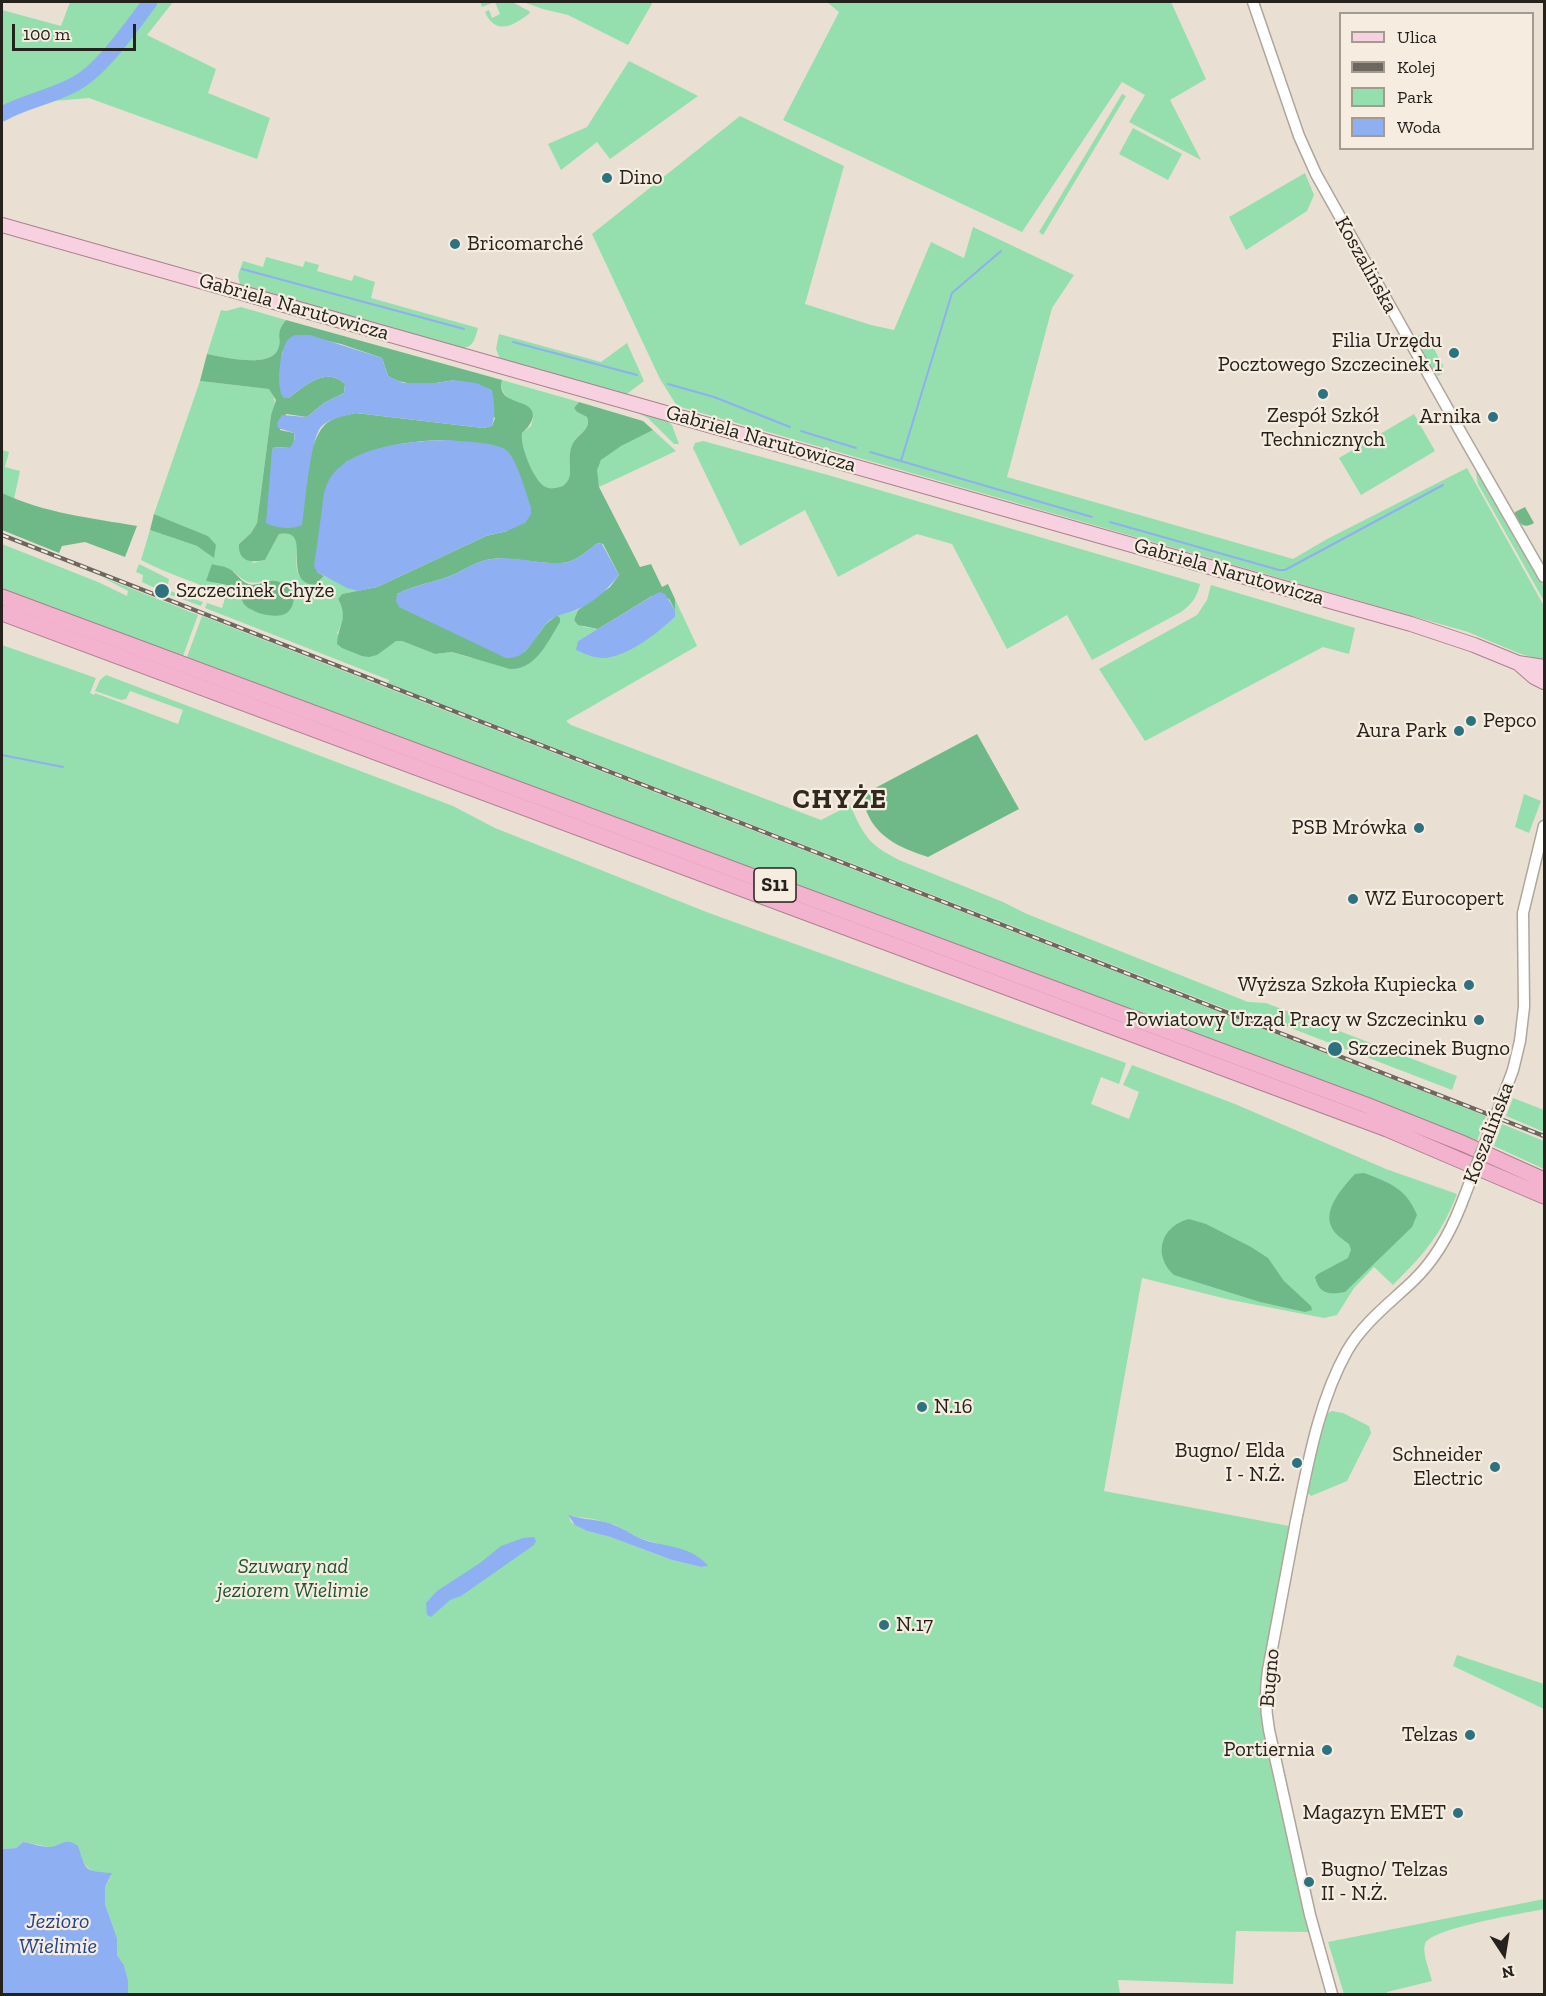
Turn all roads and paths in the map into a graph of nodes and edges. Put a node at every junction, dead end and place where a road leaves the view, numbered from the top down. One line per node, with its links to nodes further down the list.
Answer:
1 (1253, 2): 3 (street, Koszalińska)
2 (2, 225): 6 (main road, Gabriela Narutowicza)
3 (1545, 577)
4 (2, 597): 10 (highway, S11)
5 (2, 613): 11 (highway, S11)
6 (1518, 663): 7 (main road, Gabriela Narutowicza); 8 (main road, Gabriela Narutowicza)
7 (1545, 667)
8 (1545, 682)
9 (1545, 826): 12 (street, Koszalińska, bridge)
10 (1545, 1180)
11 (1545, 1196)
12 (1341, 1363): 13 (street, Bugno)
13 (1332, 1995)

